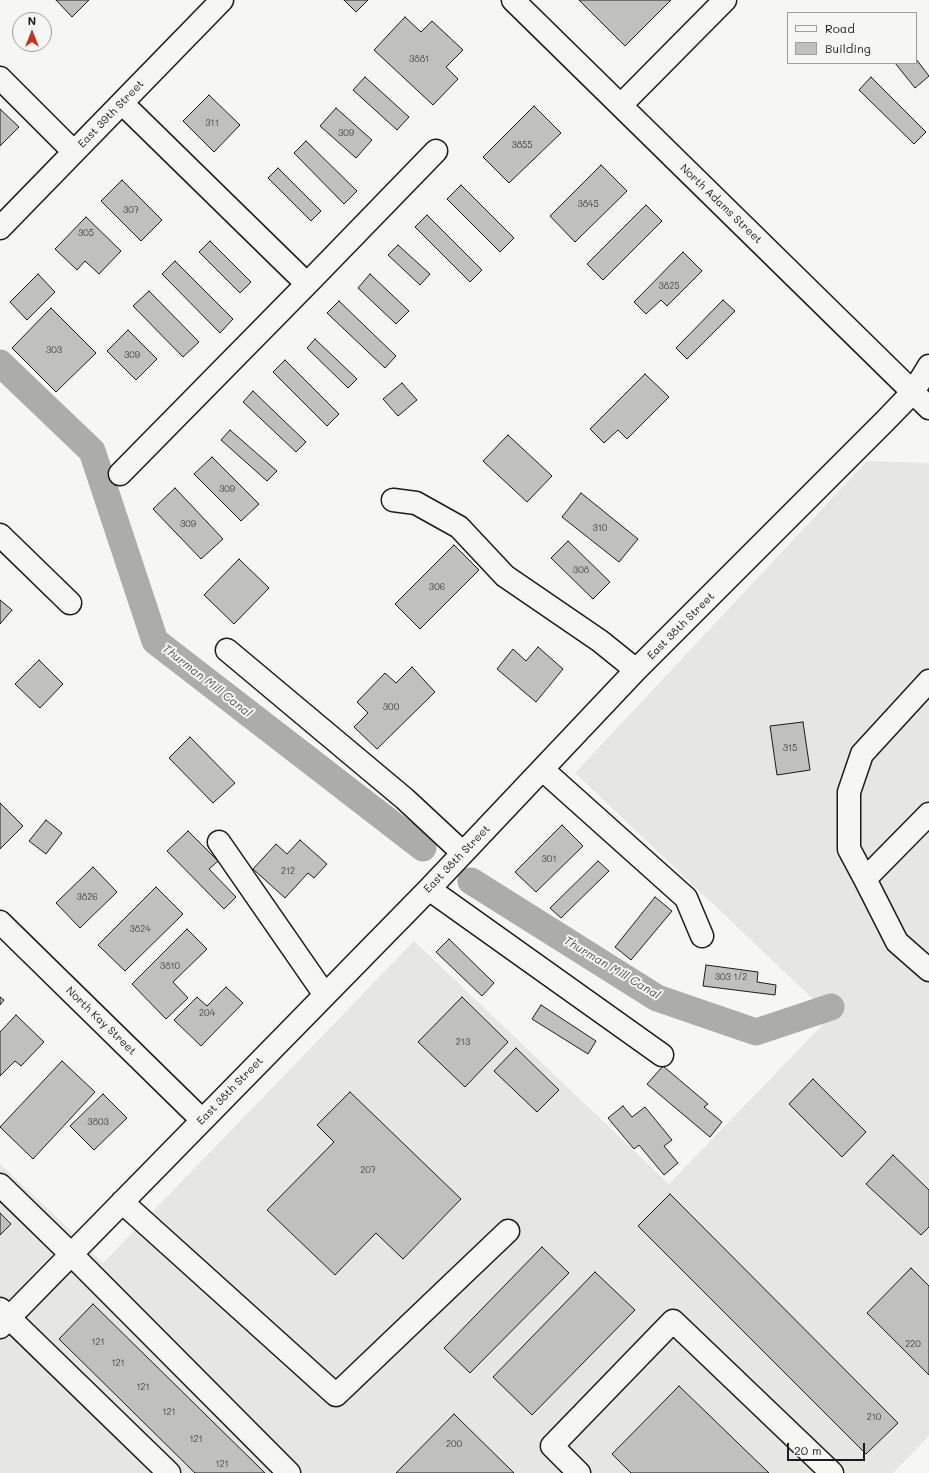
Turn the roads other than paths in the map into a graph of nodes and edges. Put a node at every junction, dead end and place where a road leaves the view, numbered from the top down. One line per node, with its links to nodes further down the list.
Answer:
1 (222, 0): 5 (street, East 39th Street)
2 (513, 0): 6 (street, North Adams Street)
3 (725, 0): 6 (street)
4 (0, 78): 8 (street)
5 (122, 103): 8 (street, East 39th Street); 10 (street)
6 (621, 106): 12 (street, North Adams Street)
7 (436, 151): 10 (street)
8 (74, 152): 9 (street, East 39th Street)
9 (0, 228)
10 (308, 284): 14 (street)
11 (929, 366): 12 (street, East 38th Street)
12 (913, 392): 13 (street, North Adams Street); 19 (street, East 38th Street)
13 (929, 408)
14 (120, 474)
15 (393, 500): 19 (street)
16 (0, 535): 17 (street)
17 (70, 603)
18 (227, 650): 24 (street)
19 (636, 670): 21 (street, East 38th Street)
20 (929, 680): 25 (street)
21 (542, 770): 24 (street, East 38th Street); 28 (street)
22 (929, 814): 25 (street)
23 (220, 842): 30 (street)
24 (463, 853): 26 (street, East 38th Street)
25 (865, 880): 29 (street)
26 (429, 888): 30 (street, East 38th Street); 31 (street)
27 (0, 922): 32 (street, North Kay Street)
28 (702, 936)
29 (929, 970)
30 (325, 995): 32 (street, East 38th Street)
31 (662, 1055)
32 (202, 1120): 34 (street, East 38th Street)
33 (0, 1185): 36 (street)
34 (122, 1202): 35 (street); 36 (street, East 38th Street)
35 (508, 1231)
36 (71, 1254): 37 (street, East 38th Street); 39 (street)
37 (3, 1318): 38 (street)
38 (169, 1473)
39 (289, 1473)
40 (579, 1473): 41 (street)
41 (832, 1473)

